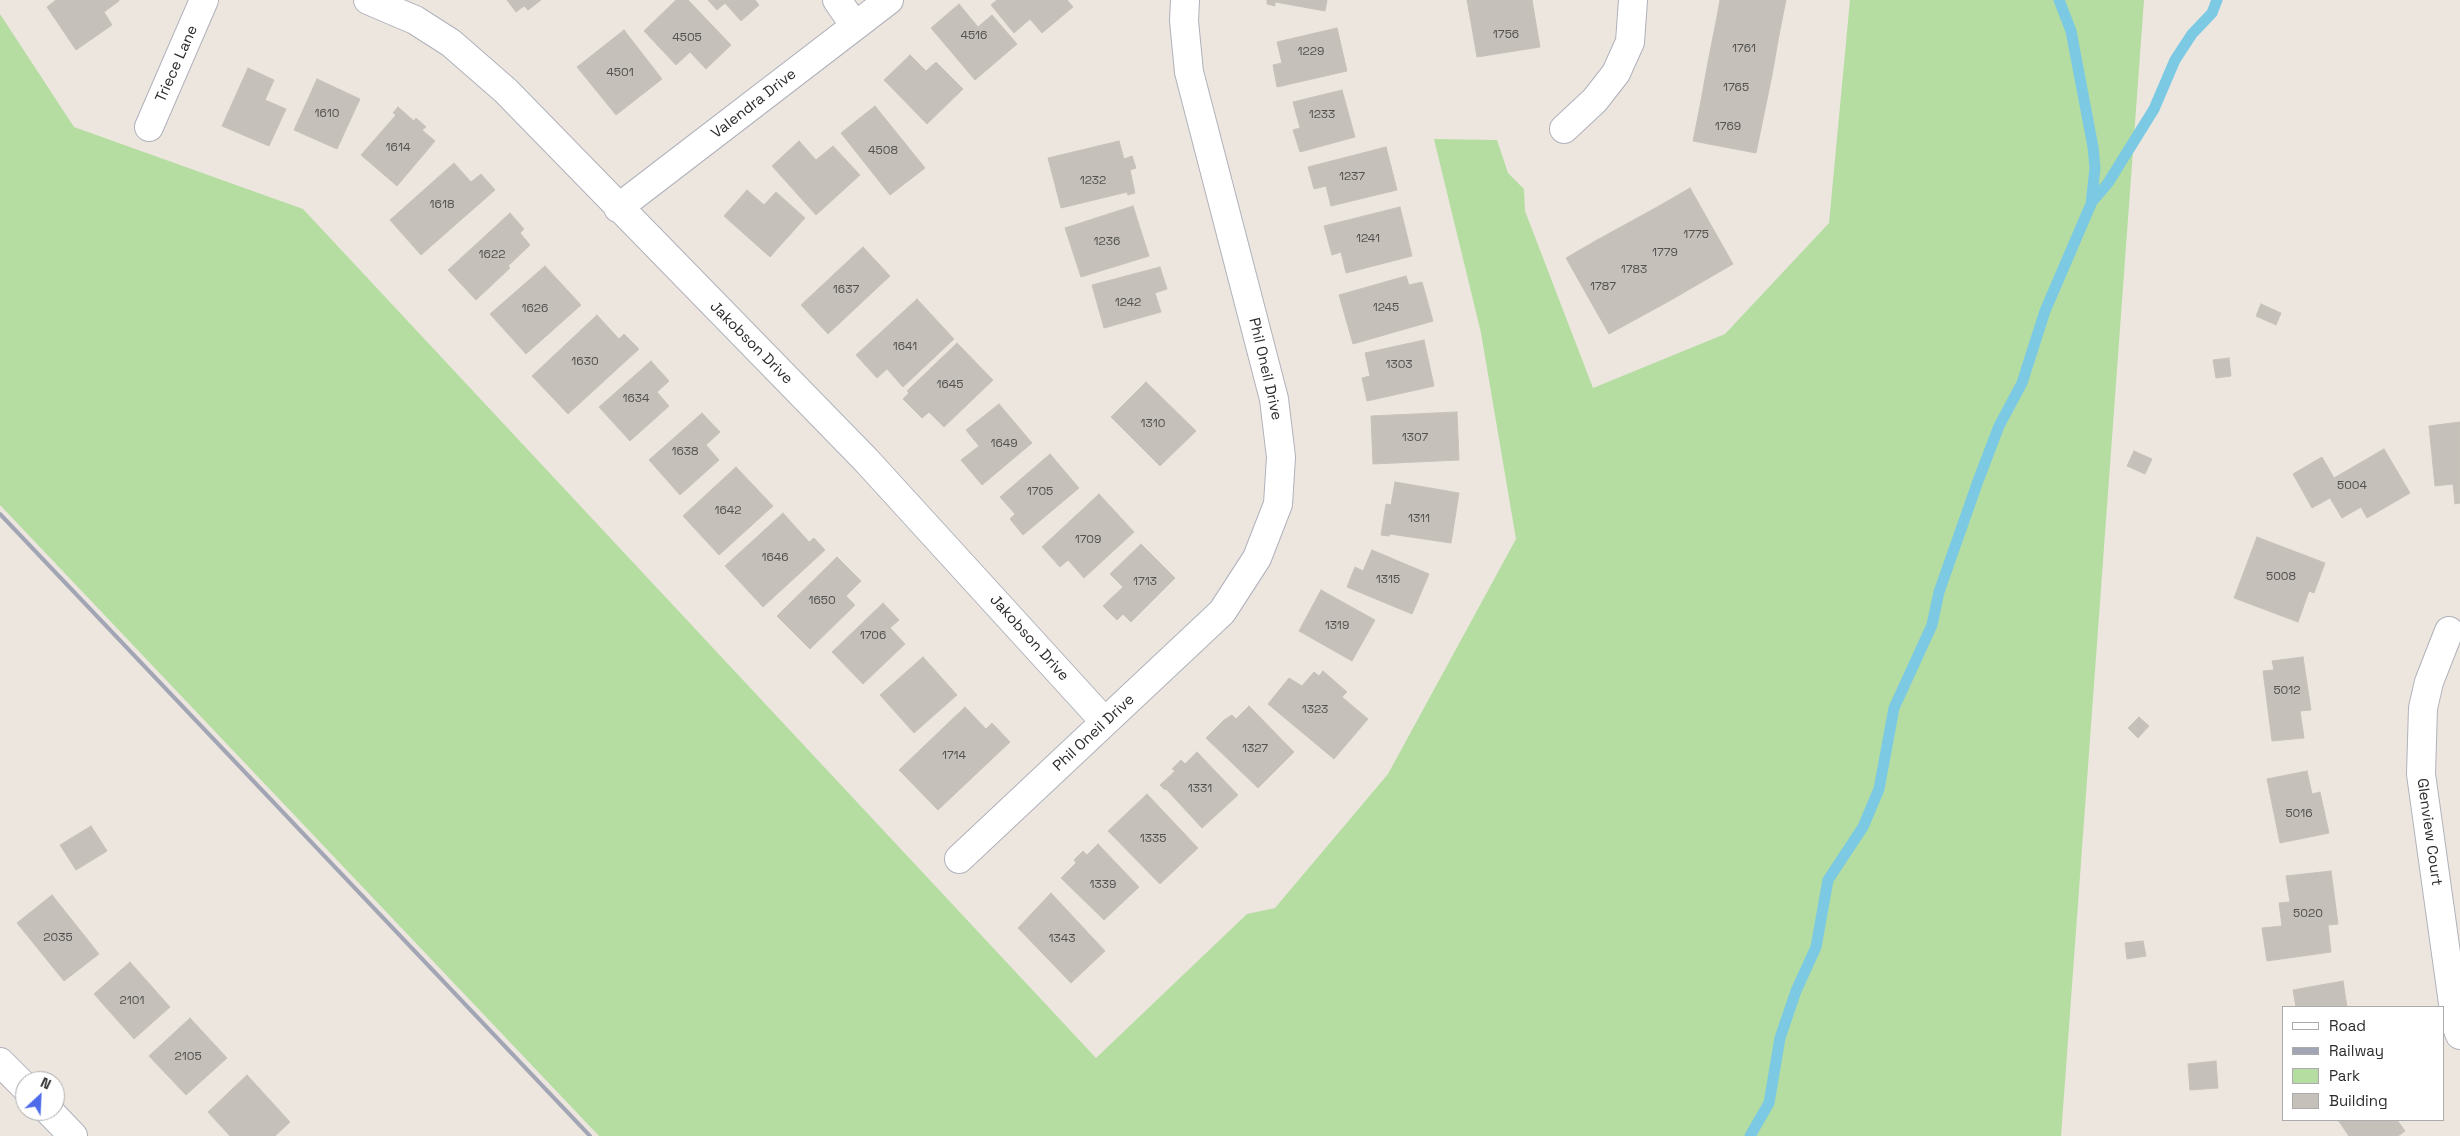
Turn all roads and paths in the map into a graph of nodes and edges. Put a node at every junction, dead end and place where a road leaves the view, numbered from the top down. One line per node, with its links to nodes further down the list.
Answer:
1 (204, 0): 8 (street, Triece Lane)
2 (368, 0): 10 (street, Jakobson Drive)
3 (837, 0): 7 (street)
4 (889, 0): 7 (street, Valendra Drive)
5 (1186, 0): 12 (street, Phil Oneil Drive)
6 (1633, 0): 9 (street)
7 (855, 26): 10 (street, Valendra Drive)
8 (149, 127)
9 (1564, 129)
10 (618, 208): 12 (street, Jakobson Drive)
11 (2448, 631): 14 (street, Glenview Court)
12 (1105, 722): 13 (street, Phil Oneil Drive)
13 (959, 859)
14 (2460, 1035)
15 (0, 1062): 16 (street)
16 (15, 1077)
17 (58, 1121): 18 (street)
18 (73, 1136)

